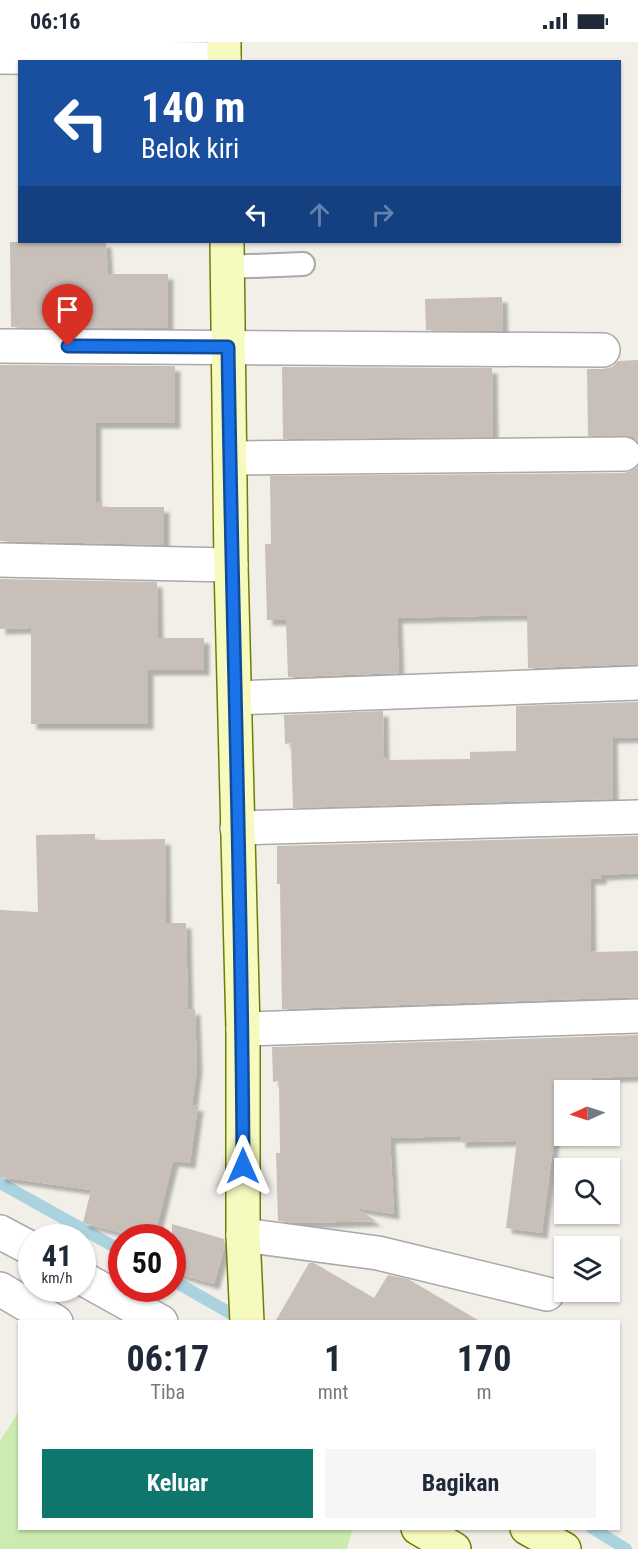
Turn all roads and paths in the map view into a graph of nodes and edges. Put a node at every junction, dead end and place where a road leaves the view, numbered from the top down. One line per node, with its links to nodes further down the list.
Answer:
1 (224, 54): 2 (street)
2 (0, 57)
3 (227, 254): 4 (lane); 6 (main road)
4 (303, 264)
5 (0, 346): 6 (street)
6 (228, 347): 7 (street); 9 (main road)
7 (603, 350)
8 (624, 454): 9 (street)
9 (230, 458): 11 (main road)
10 (0, 560): 11 (street)
11 (231, 565): 13 (main road)
12 (638, 683): 13 (street)
13 (235, 698): 15 (main road)
14 (638, 817): 15 (street)
15 (237, 828): 17 (main road)
16 (638, 1016): 17 (street)
17 (243, 1029): 19 (main road)
18 (0, 1232): 20 (street)
19 (243, 1235): 23 (street); 24 (main road)
20 (18, 1242)
21 (96, 1286): 26 (street)
22 (0, 1289): 25 (street)
23 (547, 1294)
24 (246, 1313)
25 (53, 1320)
26 (157, 1320)
27 (421, 1530): 29 (main road)
28 (531, 1530): 30 (main road)
29 (454, 1549)
30 (564, 1549)

